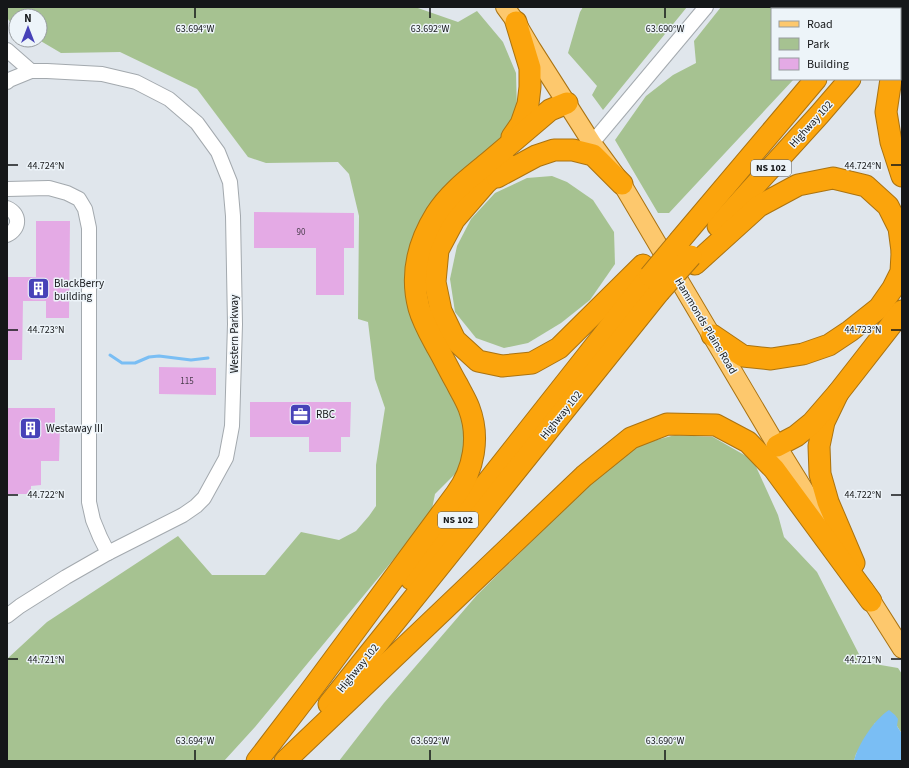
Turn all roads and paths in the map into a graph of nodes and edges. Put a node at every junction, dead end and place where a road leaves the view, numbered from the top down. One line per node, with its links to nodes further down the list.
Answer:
1 (706, 7): 10 (street)
2 (511, 14): 9 (main road, Hammonds Plains Road); 11 (highway)
3 (7, 50): 4 (street)
4 (31, 71): 5 (street, Western Parkway); 25 (street, Western Parkway)
5 (8, 80)
6 (815, 80): 18 (highway, Highway 102 / NS 102)
7 (849, 80): 18 (highway, Highway 102 / NS 102)
8 (891, 80): 12 (highway)
9 (567, 103): 10 (main road, Hammonds Plains Road); 11 (highway); 13 (highway)
10 (592, 143): 14 (main road, Hammonds Plains Road)
11 (504, 149): 29 (highway)
12 (902, 176)
13 (486, 184): 14 (highway); 20 (highway)
14 (622, 184): 22 (main road, Hammonds Plains Road)
15 (7, 188): 25 (street)
16 (7, 208): 17 (street)
17 (7, 235)
18 (685, 247): 19 (highway); 20 (highway, Highway 102 / NS 102, bridge); 20 (highway)
19 (902, 252): 22 (highway)
20 (654, 283): 30 (highway, Highway 102 / NS 102); 31 (highway, Highway 102 / NS 102)
21 (902, 311): 23 (highway)
22 (712, 335): 24 (main road, Hammonds Plains Road)
23 (838, 394): 24 (highway); 26 (highway)
24 (777, 446): 26 (main road, Hammonds Plains Road)
25 (108, 553): 27 (street, Western Parkway)
26 (869, 597): 28 (main road, Hammonds Plains Road); 31 (highway)
27 (7, 616)
28 (902, 647)
29 (257, 761)
30 (264, 761)
31 (284, 761)

